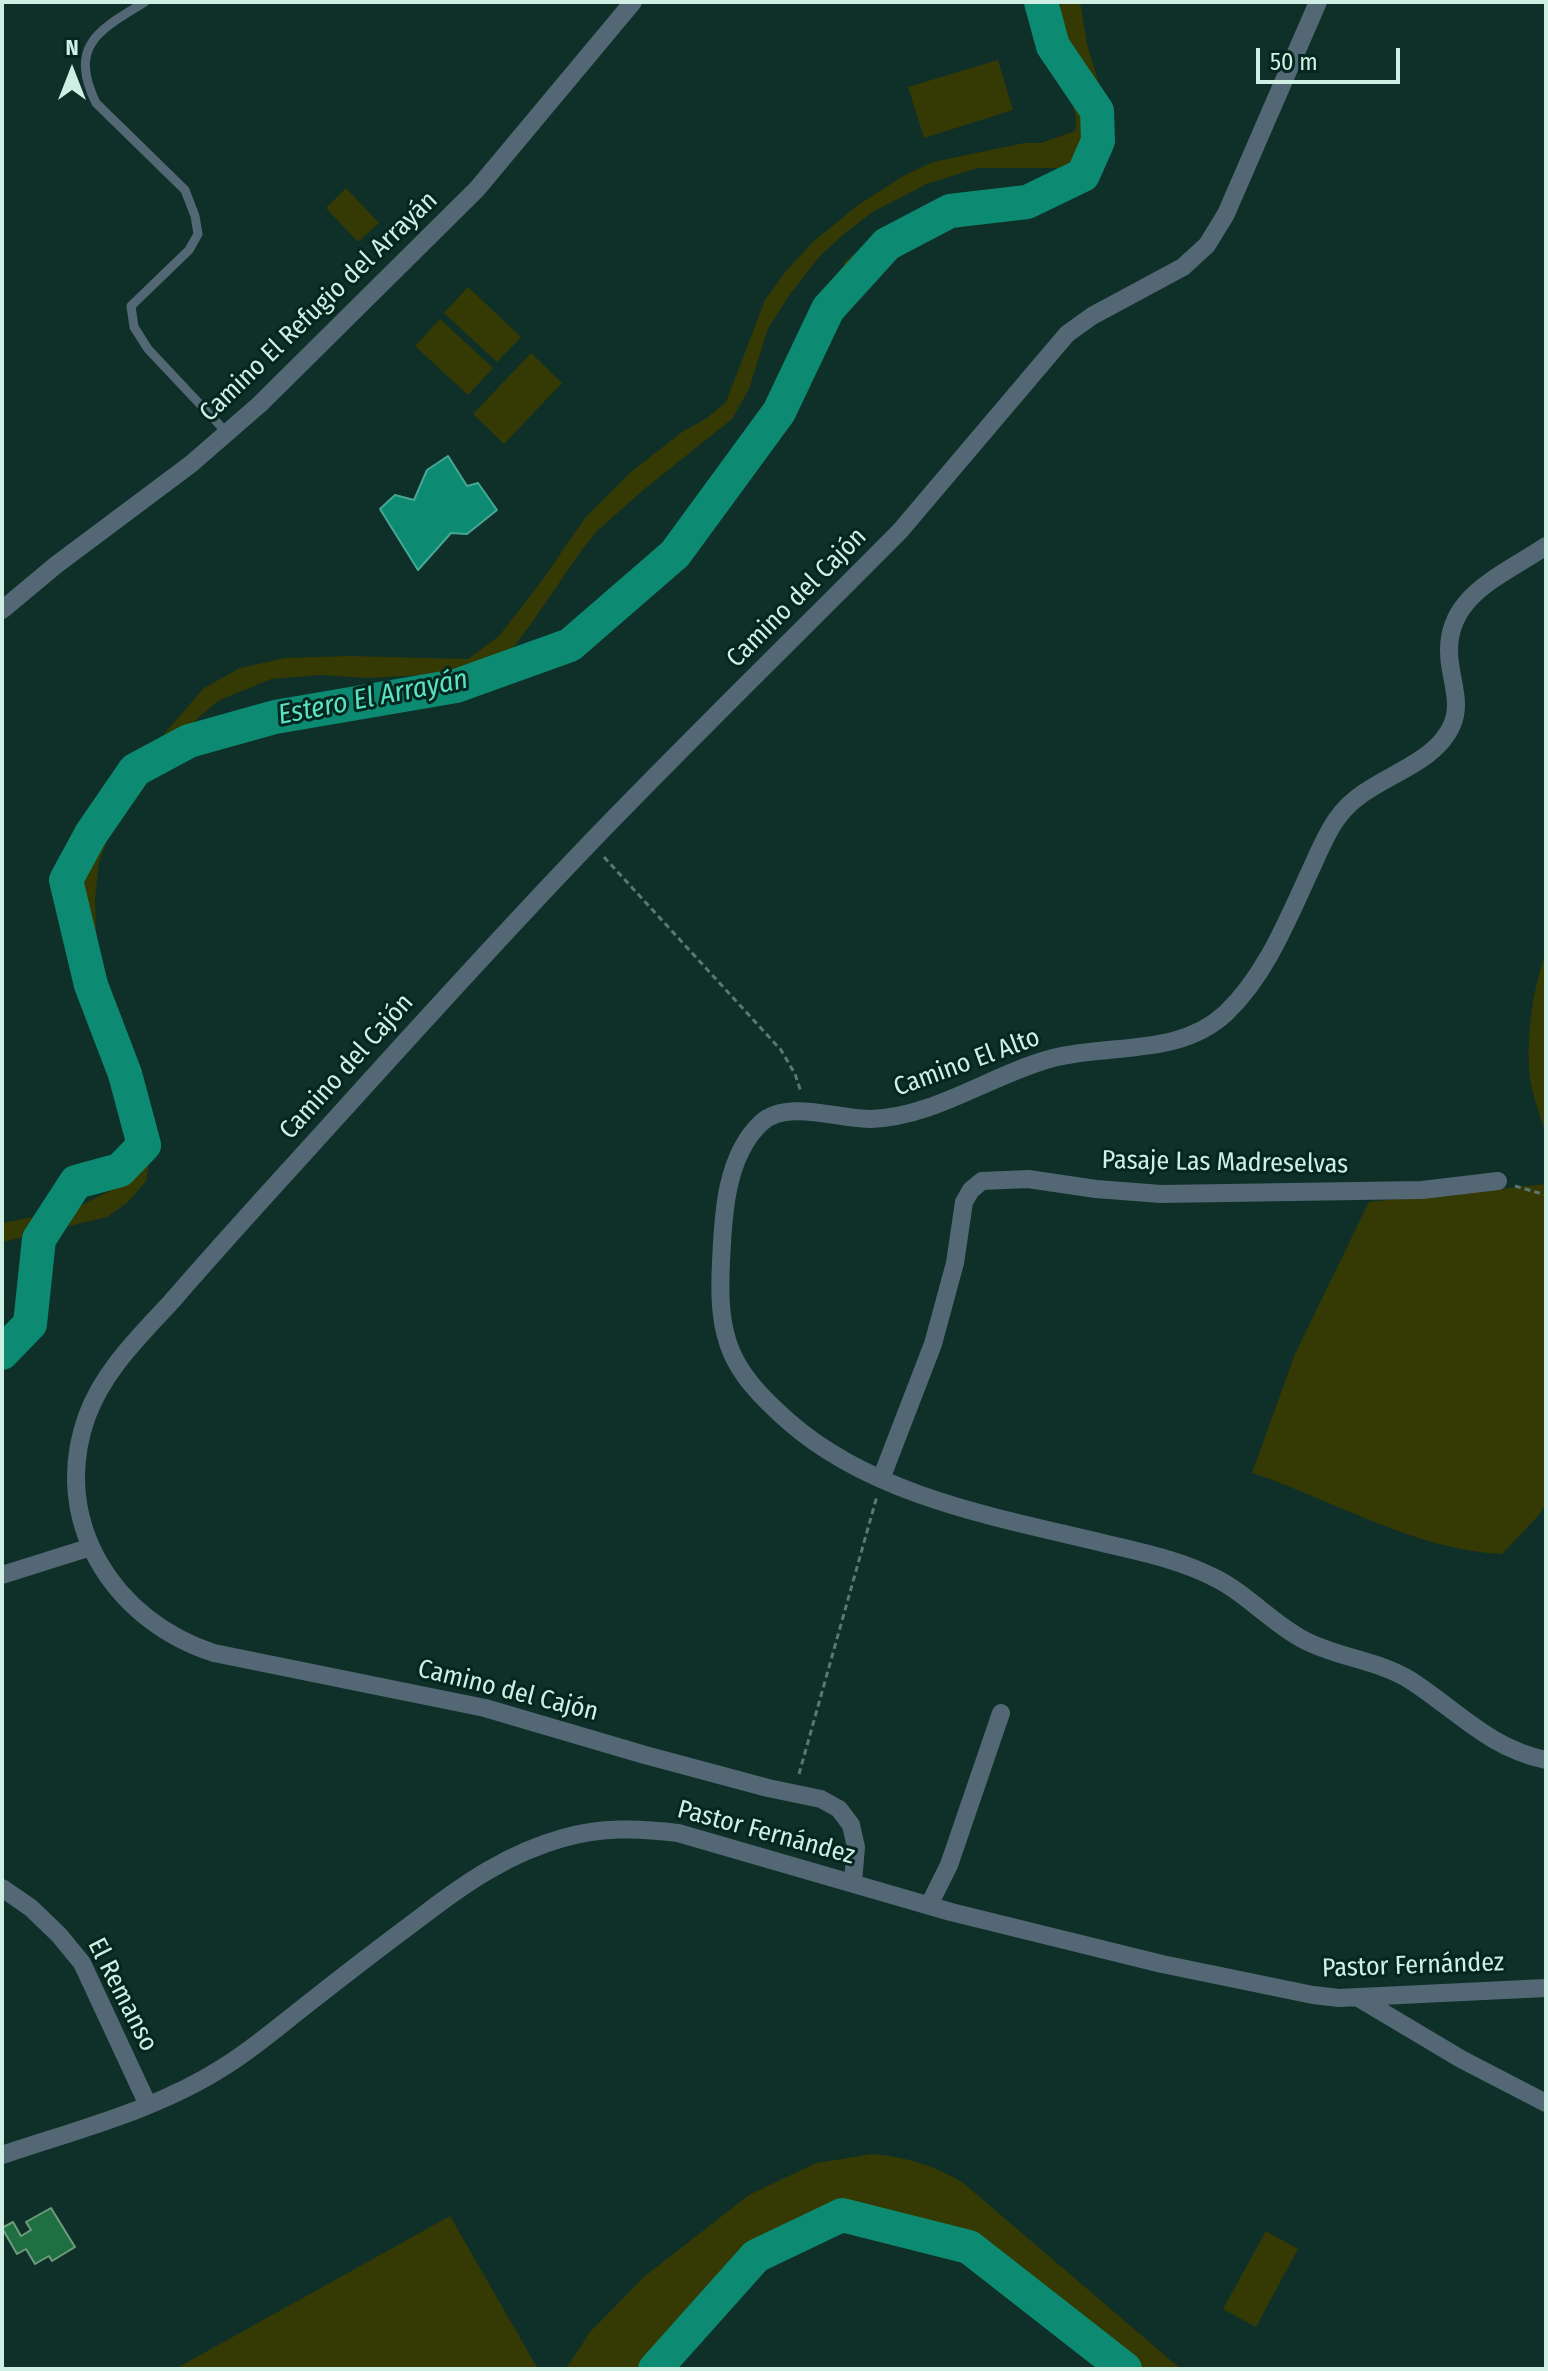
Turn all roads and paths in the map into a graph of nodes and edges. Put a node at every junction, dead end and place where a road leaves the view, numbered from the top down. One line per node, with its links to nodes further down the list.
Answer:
1 (145, 2): 4 (lane)
2 (633, 2): 4 (street, Camino El Refugio del Arrayán)
3 (1318, 2): 7 (street, Camino del Cajón)
4 (228, 434): 6 (street, Camino El Refugio del Arrayán)
5 (1546, 546): 8 (street, Camino El Alto)
6 (2, 610)
7 (591, 842): 8 (path); 12 (street, Camino del Cajón)
8 (804, 1112): 11 (street, Camino El Alto)
9 (1498, 1181): 10 (path); 11 (street, Pasaje Las Madreselvas)
10 (1546, 1195)
11 (881, 1479): 15 (street, Camino El Alto); 16 (path)
12 (91, 1547): 13 (street); 16 (street, Camino del Cajón)
13 (2, 1575)
14 (1001, 1713): 19 (street)
15 (1546, 1760)
16 (793, 1793): 17 (street, Camino del Cajón)
17 (853, 1882): 19 (street, Pastor Fernández); 23 (street, Pastor Fernández)
18 (2, 1888): 23 (street, El Remanso)
19 (929, 1905): 21 (street, Pastor Fernández)
20 (1546, 1988): 21 (street, Pastor Fernández)
21 (1357, 1997): 22 (street)
22 (1546, 2103)
23 (148, 2105): 24 (street, Pastor Fernández)
24 (2, 2155)

